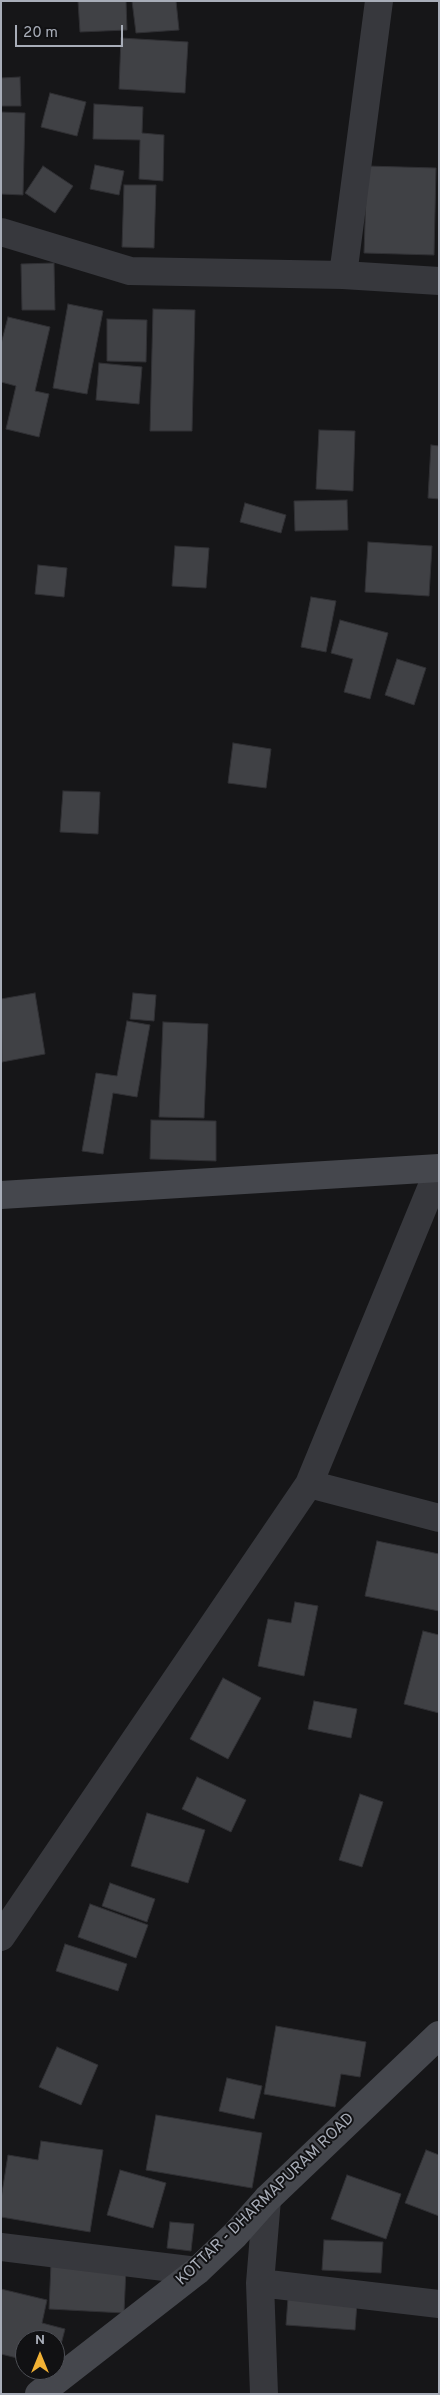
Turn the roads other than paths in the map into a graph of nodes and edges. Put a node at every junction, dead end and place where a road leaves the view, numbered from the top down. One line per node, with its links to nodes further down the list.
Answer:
1 (379, 1): 3 (street)
2 (1, 232): 3 (street)
3 (343, 275): 4 (street)
4 (439, 281)
5 (439, 1168): 6 (main road); 7 (street)
6 (1, 1195)
7 (310, 1484): 8 (street); 9 (street)
8 (439, 1518)
9 (1, 1937)
10 (439, 2035): 11 (main road, KOTTAR - DHARMAPURAM ROAD)
11 (267, 2198): 13 (main road, KOTTAR - DHARMAPURAM ROAD); 14 (street)
12 (1, 2248): 13 (street)
13 (197, 2271): 16 (main road, KOTTAR - DHARMAPURAM ROAD)
14 (260, 2283): 15 (street); 17 (street)
15 (439, 2304)
16 (39, 2394)
17 (264, 2394)

